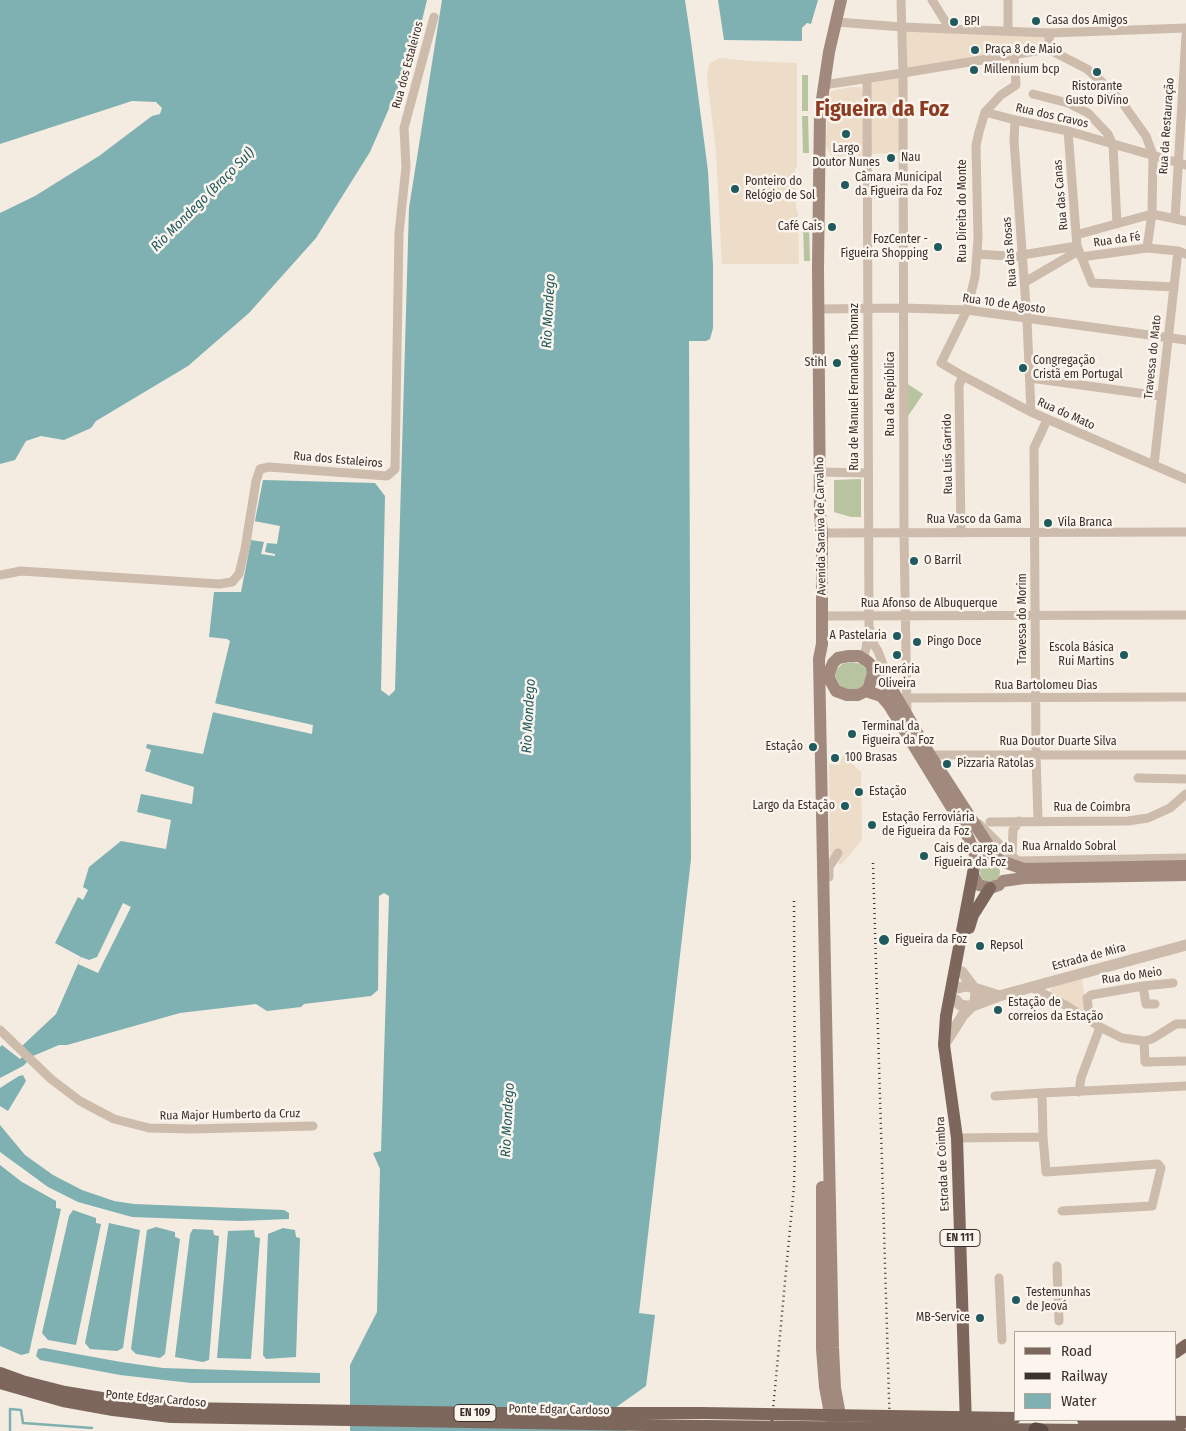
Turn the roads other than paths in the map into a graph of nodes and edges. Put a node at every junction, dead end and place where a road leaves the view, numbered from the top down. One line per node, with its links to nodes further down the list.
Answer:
1 (842, 0): 6 (main road, Avenida Saraiva de Carvalho)
2 (901, 0): 7 (street)
3 (932, 0): 9 (street)
4 (1008, 0): 10 (street)
5 (434, 17): 63 (street, Rua dos Estaleiros)
6 (837, 22): 7 (street); 18 (main road, Avenida Saraiva de Carvalho)
7 (902, 27): 9 (street); 15 (street)
8 (1186, 28): 11 (street)
9 (950, 29): 10 (street)
10 (1008, 30): 11 (street)
11 (1050, 34): 13 (street)
12 (1186, 35): 16 (street, Rua da Restauração)
13 (1048, 49): 14 (street); 26 (street)
14 (1014, 56): 15 (street); 20 (street)
15 (904, 73): 17 (street); 40 (street, Rua da República)
16 (1185, 75): 21 (street, Rua da Restauração)
17 (867, 78): 18 (street); 42 (street, Rua de Manuel Fernandes Thomaz)
18 (823, 84): 41 (main road, Avenida Saraiva de Carvalho)
19 (1032, 94): 25 (street)
20 (985, 112): 22 (street, Rua dos Cravos); 36 (street, Rua Direita do Monte)
21 (1183, 114): 24 (street, Rua da Restauração)
22 (1015, 120): 23 (street, Rua dos Cravos); 37 (street, Rua das Rosas)
23 (1068, 131): 25 (street, Rua dos Cravos); 32 (street, Rua das Canas)
24 (1182, 135): 27 (street, Rua da Restauração)
25 (1113, 145): 26 (street, Rua dos Cravos); 31 (street)
26 (1153, 154): 27 (street, Rua dos Cravos); 28 (street)
27 (1182, 164): 29 (street, Rua da Restauração)
28 (1152, 214): 29 (street); 31 (street); 33 (street)
29 (1175, 219): 30 (street)
30 (1186, 221)
31 (1117, 224): 32 (street)
32 (1076, 235): 34 (street, Rua das Canas)
33 (1147, 248): 34 (street, Rua da Fé); 35 (street, Rua da Fé)
34 (1079, 251): 37 (street, Rua da Fé); 38 (street); 39 (street, Rua das Canas)
35 (1182, 253): 39 (street, Travessa do Mato)
36 (977, 254): 37 (street, Rua da Fé); 43 (street, Rua Direita do Monte)
37 (1022, 256): 38 (street, Rua das Rosas)
38 (1025, 282): 44 (street, Rua das Rosas)
39 (1174, 286): 45 (street, Travessa do Mato)
40 (903, 308): 42 (street, Rua 10 de Agosto); 43 (street, Rua 10 de Agosto); 57 (street, Rua da República)
41 (819, 310): 42 (street, Rua 10 de Agosto); 54 (main road, Avenida Saraiva de Carvalho)
42 (868, 310): 55 (street, Rua de Manuel Fernandes Thomaz)
43 (967, 310): 44 (street, Rua 10 de Agosto); 47 (street, Rua Direita do Monte)
44 (1027, 320): 45 (street, Rua 10 de Agosto); 49 (street, Rua das Rosas)
45 (1168, 337): 46 (street, Rua 10 de Agosto); 50 (street, Travessa do Mato)
46 (1186, 340)
47 (941, 363): 48 (street, Rua do Mato)
48 (963, 376): 51 (street, Rua do Mato); 61 (street, Rua Luís Garrido)
49 (1030, 378): 50 (street); 51 (street, Rua das Rosas)
50 (1162, 396): 53 (street, Travessa do Mato)
51 (1031, 412): 52 (street, Rua do Mato)
52 (1047, 420): 53 (street, Rua do Mato); 62 (street, Travessa do Morim)
53 (1154, 466): 56 (street, Rua do Mato)
54 (820, 472): 55 (street); 59 (main road, Avenida Saraiva de Carvalho)
55 (868, 474): 60 (street, Rua de Manuel Fernandes Thomaz)
56 (1186, 479)
57 (904, 532): 60 (street, Rua Vasco da Gama); 61 (street, Rua Vasco da Gama); 66 (street, Rua da República)
58 (1186, 532): 62 (street, Rua Vasco da Gama)
59 (822, 533): 60 (street, Rua Vasco da Gama); 65 (main road, Avenida Saraiva de Carvalho)
60 (869, 533): 68 (street, Rua de Manuel Fernandes Thomaz)
61 (961, 533): 62 (street, Rua Vasco da Gama)
62 (1035, 533): 67 (street, Travessa do Morim)
63 (0, 575)
64 (1186, 615): 67 (street, Rua Afonso de Albuquerque)
65 (822, 616): 68 (street, Rua Afonso de Albuquerque); 70 (main road, Avenida Saraiva de Carvalho)
66 (905, 616): 67 (street, Rua Afonso de Albuquerque); 68 (street, Rua Afonso de Albuquerque); 79 (street, Rua da República)
67 (1036, 616): 80 (street, Travessa do Morim)
68 (869, 617): 69 (street, Rua de Manuel Fernandes Thomaz)
69 (869, 626): 71 (street, Rua de Manuel Fernandes Thomaz); 73 (street)
70 (822, 644): 72 (main road); 74 (main road); 81 (main road, Avenida Saraiva de Carvalho)
71 (874, 645): 73 (street); 76 (street, Rua de Manuel Fernandes Thomaz)
72 (838, 658): 73 (main road); 74 (main road)
73 (869, 665): 75 (main road); 76 (main road)
74 (829, 677): 77 (main road); 81 (main road)
75 (866, 691): 77 (main road); 96 (main road)
76 (892, 691): 82 (main road)
77 (841, 694): 81 (main road)
78 (1186, 697): 80 (street, Rua Bartolomeu Dias)
79 (907, 698): 80 (street, Rua Bartolomeu Dias); 82 (street, Rua da República)
80 (1036, 699): 83 (street, Travessa do Morim)
81 (821, 710): 101 (main road, Avenida Saraiva de Carvalho)
82 (907, 716): 84 (main road)
83 (1036, 754): 84 (street, Rua Doutor Duarte Silva); 85 (street, Rua Doutor Duarte Silva); 89 (street, Travessa do Morim)
84 (930, 755): 93 (main road)
85 (1186, 755)
86 (1138, 778): 87 (street)
87 (1186, 779)
88 (1186, 794): 89 (street, Rua de Coimbra)
89 (1038, 820): 90 (street, Rua de Coimbra)
90 (1019, 821): 91 (street, Rua de Coimbra); 93 (street)
91 (990, 822)
92 (838, 853): 101 (street)
93 (1003, 858): 94 (street, Rua Arnaldo Sobral); 95 (main road); 96 (main road); 98 (main road)
94 (1186, 858)
95 (1186, 866)
96 (974, 868): 99 (main road); 107 (main road, EN 111)
97 (1186, 875): 98 (main road)
98 (1003, 881): 99 (main road)
99 (990, 888): 102 (main road, EN 111)
100 (1186, 945): 105 (street, Estrada de Mira)
101 (825, 967): 131 (main road, Avenida Saraiva de Carvalho)
102 (962, 972): 106 (street); 107 (main road, EN 111)
103 (1173, 983): 104 (street, Rua do Meio)
104 (1143, 986): 109 (street); 111 (street, Rua do Meio)
105 (1031, 987): 108 (street, Estrada de Mira); 111 (street)
106 (974, 988): 107 (street); 108 (street); 110 (street)
107 (955, 993): 110 (street); 116 (main road, EN 111)
108 (999, 996): 110 (street, Estrada de Mira)
109 (1155, 1004)
110 (972, 1006): 116 (street)
111 (1090, 1020): 113 (street)
112 (1186, 1024): 115 (street)
113 (1100, 1027): 115 (street); 119 (street)
114 (0, 1030): 122 (street, Rua Major Humberto da Cruz)
115 (1144, 1041): 117 (street)
116 (944, 1045): 124 (main road, Estrada de Coimbra / EN 111)
117 (1186, 1061)
118 (1186, 1086): 119 (street)
119 (1079, 1092): 120 (street)
120 (1042, 1093): 121 (street); 123 (street)
121 (995, 1096)
122 (313, 1126)
123 (1043, 1137): 124 (street); 125 (street)
124 (957, 1138): 141 (main road, Estrada de Coimbra / EN 111)
125 (1062, 1211)
126 (1058, 1266): 128 (street)
127 (999, 1278): 129 (street)
128 (1059, 1321)
129 (1002, 1340)
130 (1186, 1344): 132 (main road)
131 (828, 1349): 139 (main road); 140 (main road)
132 (1176, 1352)
133 (0, 1373): 135 (main road, Ponte Edgar Cardoso / EN 109, bridge)
134 (0, 1382): 138 (main road, Ponte Edgar Cardoso / EN 109, bridge)
135 (1014, 1418)
136 (1186, 1422): 137 (main road, EN 109)
137 (1092, 1425): 138 (main road, Ponte Edgar Cardoso / EN 109); 142 (main road, EN 109)
138 (1038, 1430)
139 (833, 1431)
140 (842, 1431)
141 (966, 1431)
142 (1180, 1431)

